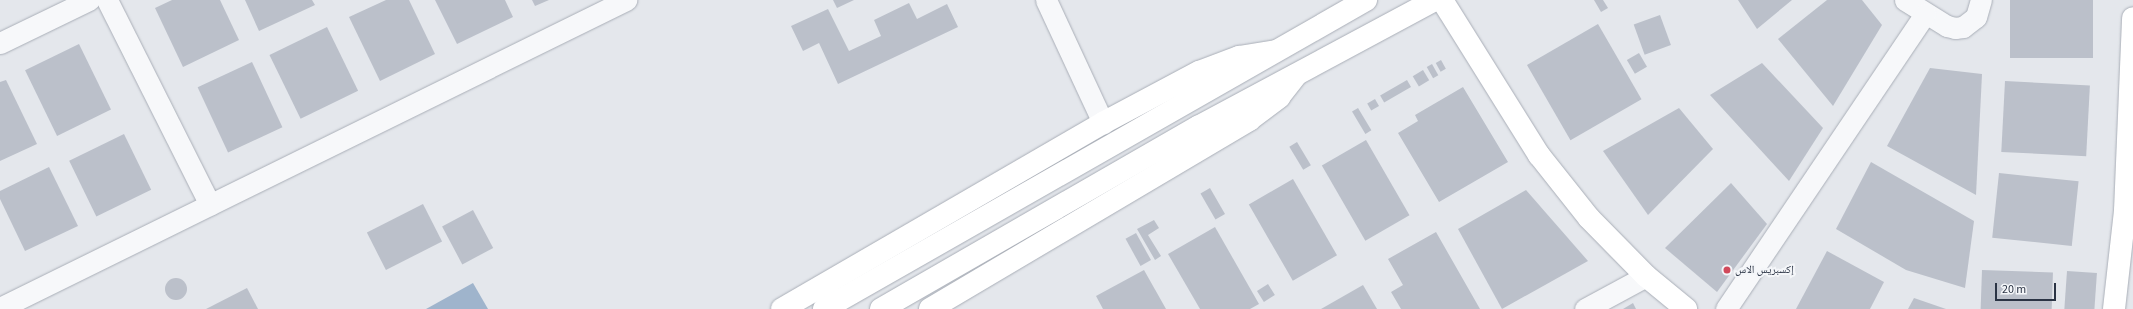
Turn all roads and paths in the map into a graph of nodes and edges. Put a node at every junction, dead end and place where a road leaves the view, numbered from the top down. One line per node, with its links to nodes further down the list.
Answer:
1 (89, 0): 12 (street)
2 (107, 0): 17 (street)
3 (626, 0): 17 (street)
4 (1046, 0): 15 (street)
5 (1366, 0): 13 (main road)
6 (1434, 0): 14 (main road)
7 (1442, 0): 19 (main road)
8 (1905, 0): 10 (street)
9 (1980, 0): 10 (street)
10 (1925, 14): 27 (street)
11 (2133, 18): 18 (main road)
12 (0, 44)
13 (1280, 50): 15 (main road); 22 (main road)
14 (1296, 75): 23 (main road); 24 (main road)
15 (1103, 123): 21 (main road)
16 (2133, 153): 18 (main road)
17 (210, 205): 20 (street)
18 (2125, 211): 28 (main road)
19 (1646, 276): 25 (street); 26 (main road)
20 (0, 308)
21 (782, 309)
22 (824, 309)
23 (881, 309)
24 (930, 309)
25 (1585, 309)
26 (1686, 309)
27 (1726, 309)
28 (2114, 309)

